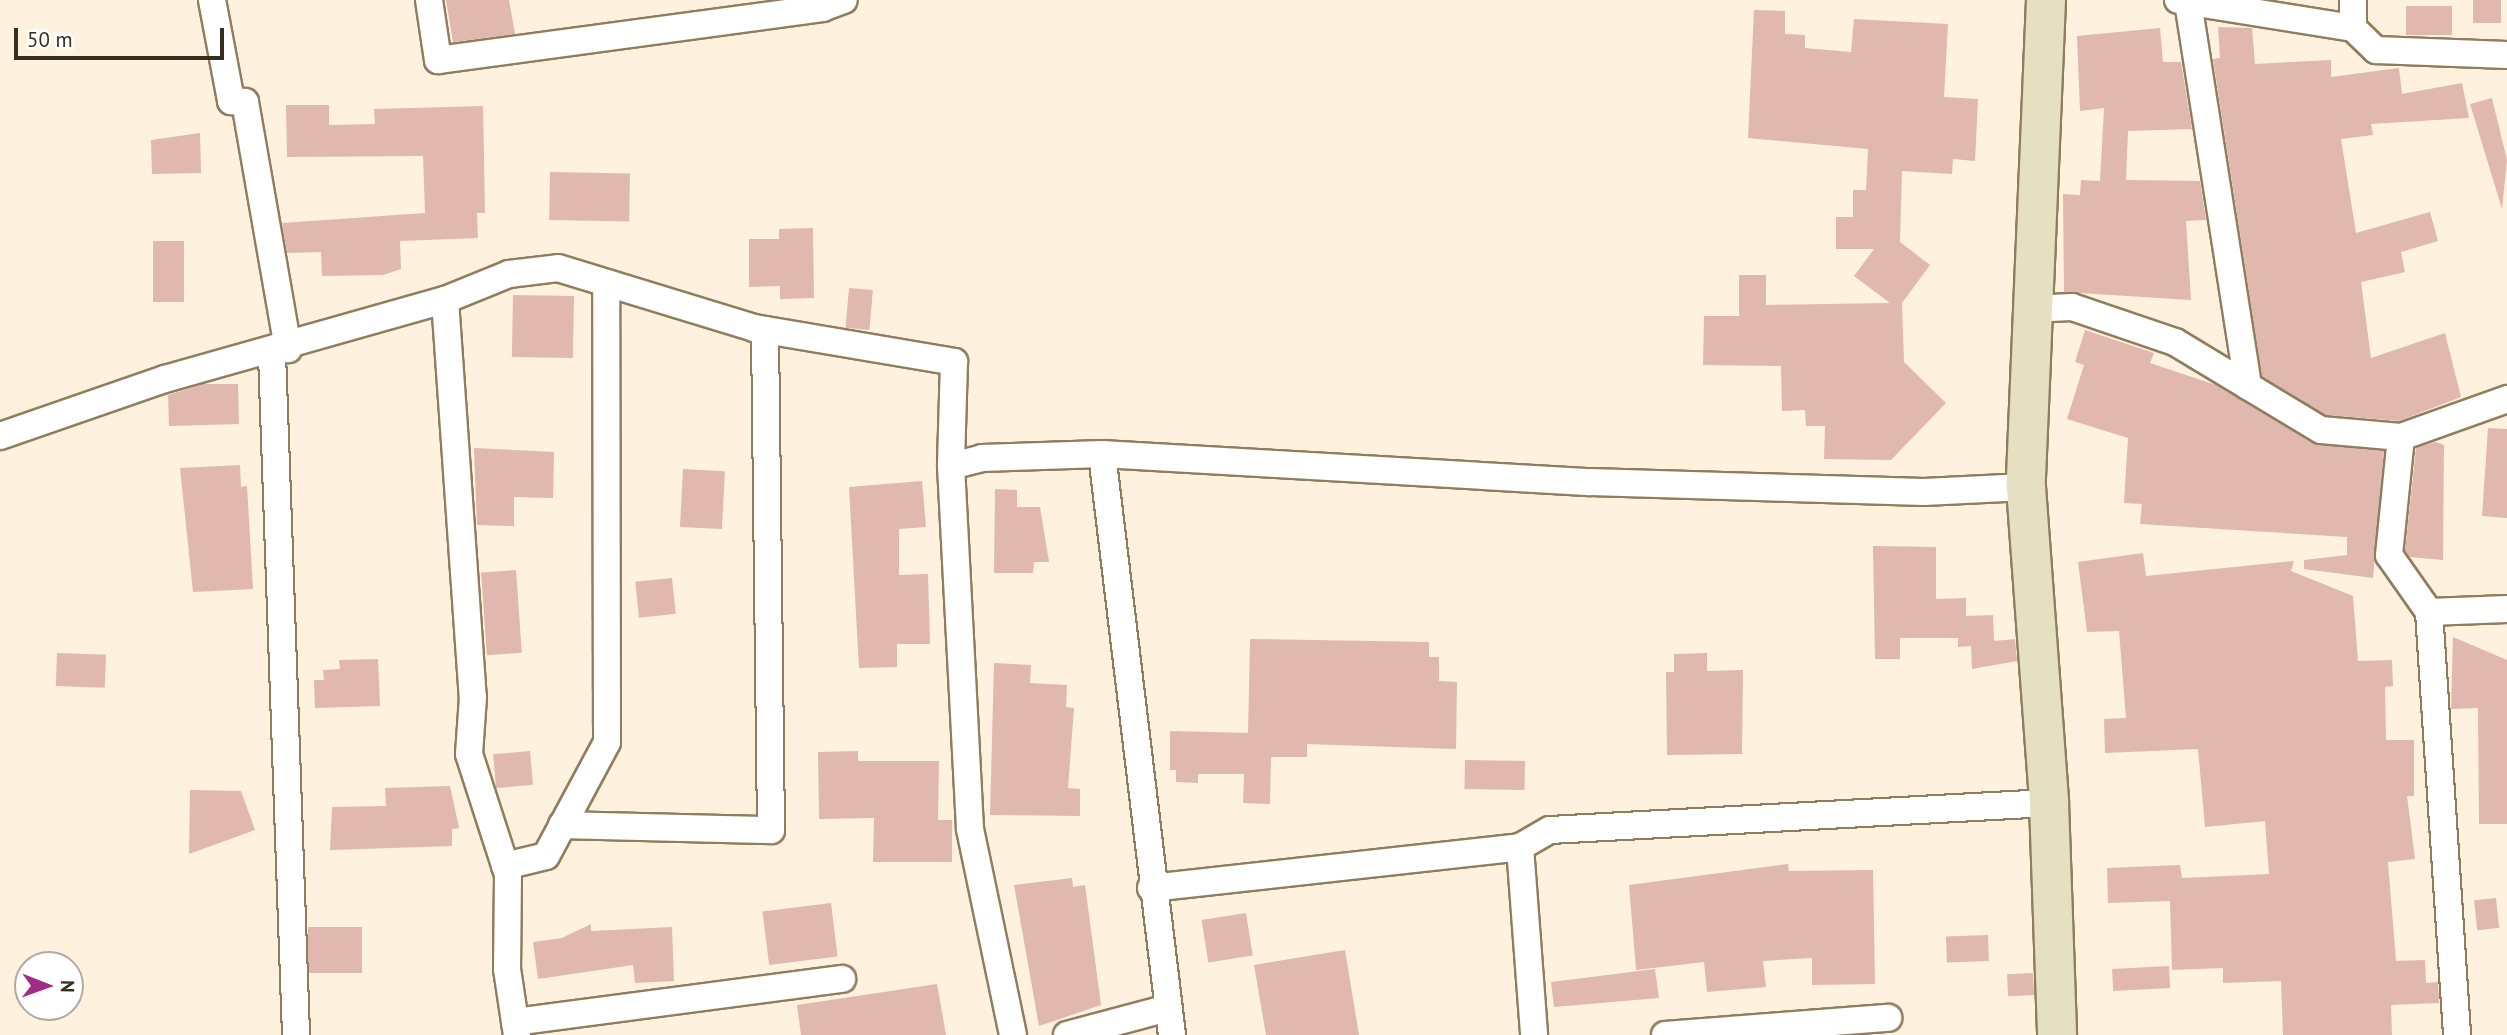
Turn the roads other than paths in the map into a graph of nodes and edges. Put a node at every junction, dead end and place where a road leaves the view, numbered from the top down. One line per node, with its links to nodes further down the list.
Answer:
1 (212, 0): 13 (street)
2 (429, 0): 3 (street)
3 (844, 0)
4 (2046, 0): 11 (street)
5 (2353, 0): 7 (street)
6 (2183, 1): 7 (street); 14 (street)
7 (2353, 28): 8 (street)
8 (2507, 55)
9 (606, 283): 10 (street); 12 (street); 24 (street)
10 (445, 300): 13 (street); 26 (street)
11 (2029, 309): 14 (street); 20 (street)
12 (765, 330): 19 (street); 24 (street)
13 (280, 351): 16 (street); 32 (street)
14 (2248, 386): 17 (street)
15 (2507, 399): 17 (street)
16 (0, 436)
17 (2401, 437): 22 (street)
18 (1102, 454): 19 (street); 20 (street); 27 (street)
19 (951, 466): 33 (street)
20 (2026, 487): 23 (street)
21 (2507, 609): 22 (street)
22 (2430, 612): 39 (street)
23 (2049, 803): 25 (street); 38 (street)
24 (562, 825): 26 (street)
25 (1520, 847): 27 (street); 36 (street)
26 (505, 866): 31 (street)
27 (1152, 888): 29 (street)
28 (842, 979): 31 (street)
29 (1168, 1008): 34 (street); 35 (street)
30 (1888, 1018): 37 (street)
31 (516, 1029)
32 (296, 1035)
33 (1013, 1035)
34 (1067, 1035)
35 (1172, 1035)
36 (1534, 1035)
37 (1665, 1035)
38 (2057, 1035)
39 (2457, 1035)

